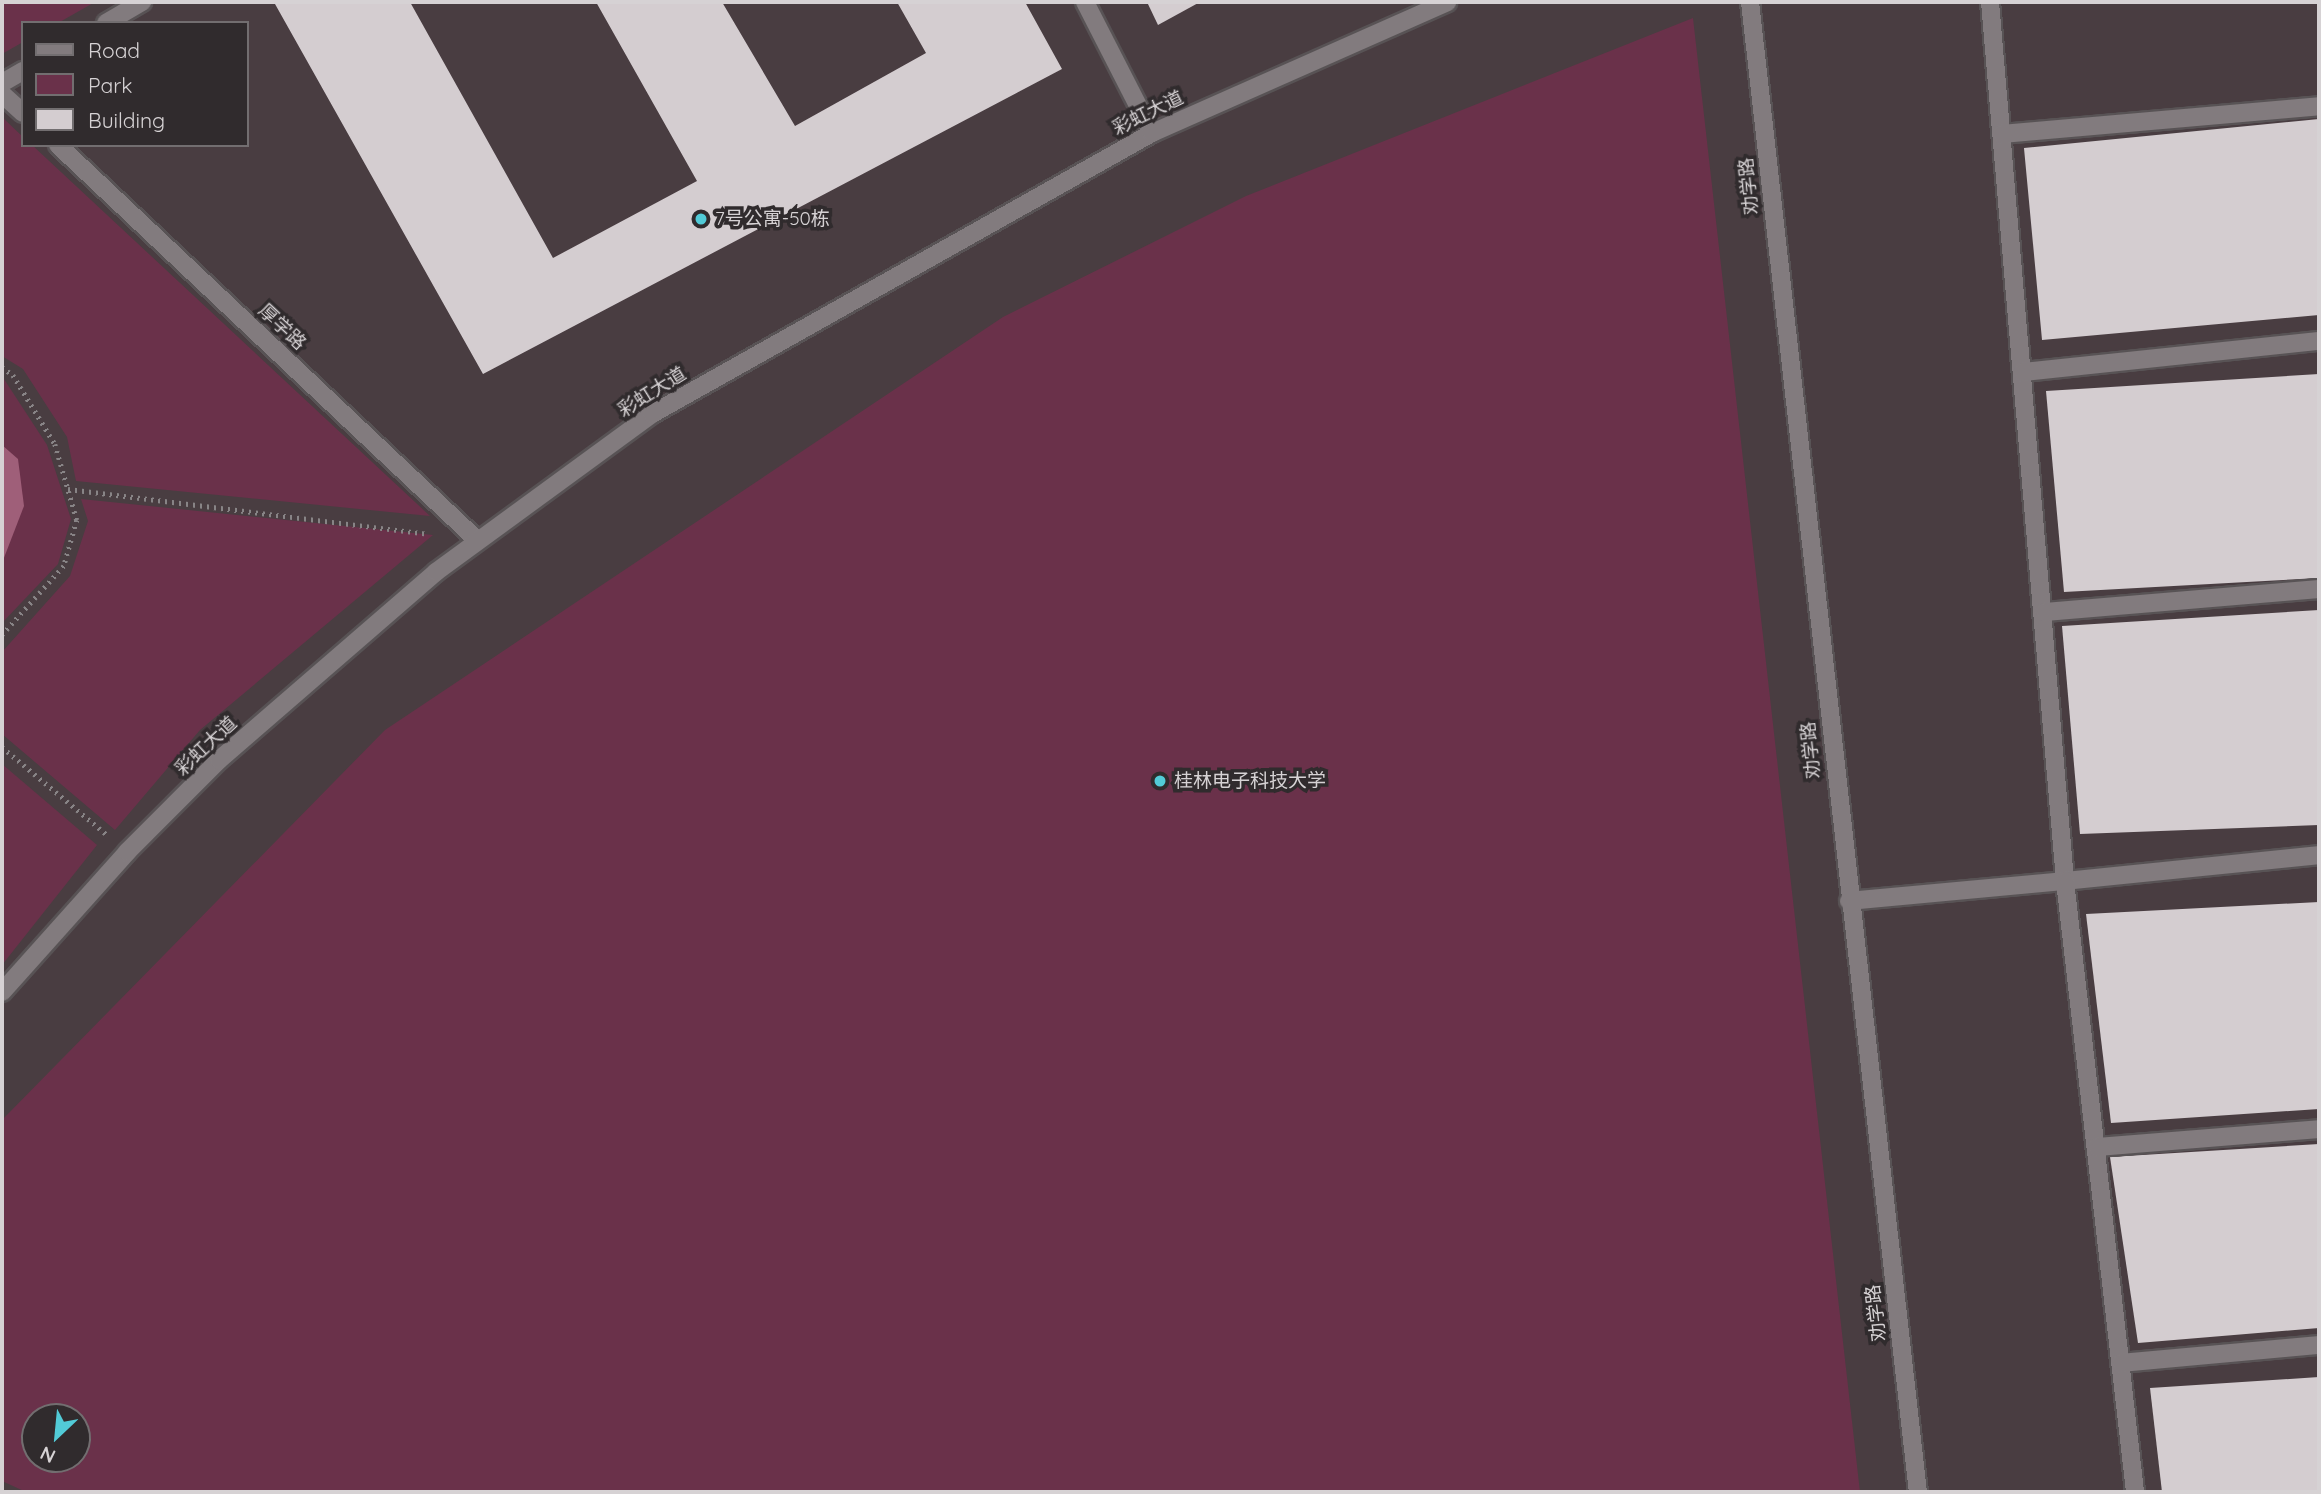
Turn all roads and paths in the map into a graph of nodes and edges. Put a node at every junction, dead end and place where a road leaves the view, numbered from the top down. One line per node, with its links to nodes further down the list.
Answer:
1 (142, 2): 6 (street)
2 (1085, 2): 12 (street)
3 (1447, 2): 12 (street, 彩虹大道)
4 (1751, 2): 27 (street, 劝学路)
5 (1990, 2): 13 (street)
6 (109, 21)
7 (21, 72): 8 (street)
8 (2, 83)
9 (2, 94): 11 (street)
10 (2319, 106): 13 (street)
11 (21, 111)
12 (1152, 133): 19 (street, 彩虹大道)
13 (2002, 134): 17 (street)
14 (60, 147): 19 (street, 厚学路)
15 (2319, 341): 17 (street)
16 (2, 367): 18 (path)
17 (2023, 372): 21 (street)
18 (68, 489): 19 (path); 22 (path)
19 (477, 540): 24 (street, 彩虹大道)
20 (2319, 589): 21 (street)
21 (2045, 612): 26 (street)
22 (2, 635)
23 (2, 747): 24 (path)
24 (127, 852): 28 (street, 彩虹大道)
25 (2319, 855): 26 (street)
26 (2066, 881): 27 (street); 30 (street)
27 (1849, 901): 33 (street, 劝学路)
28 (2, 992)
29 (2319, 1129): 30 (street)
30 (2097, 1147): 32 (street)
31 (2319, 1345): 32 (street)
32 (2121, 1363): 34 (street)
33 (1919, 1492)
34 (2135, 1492)

